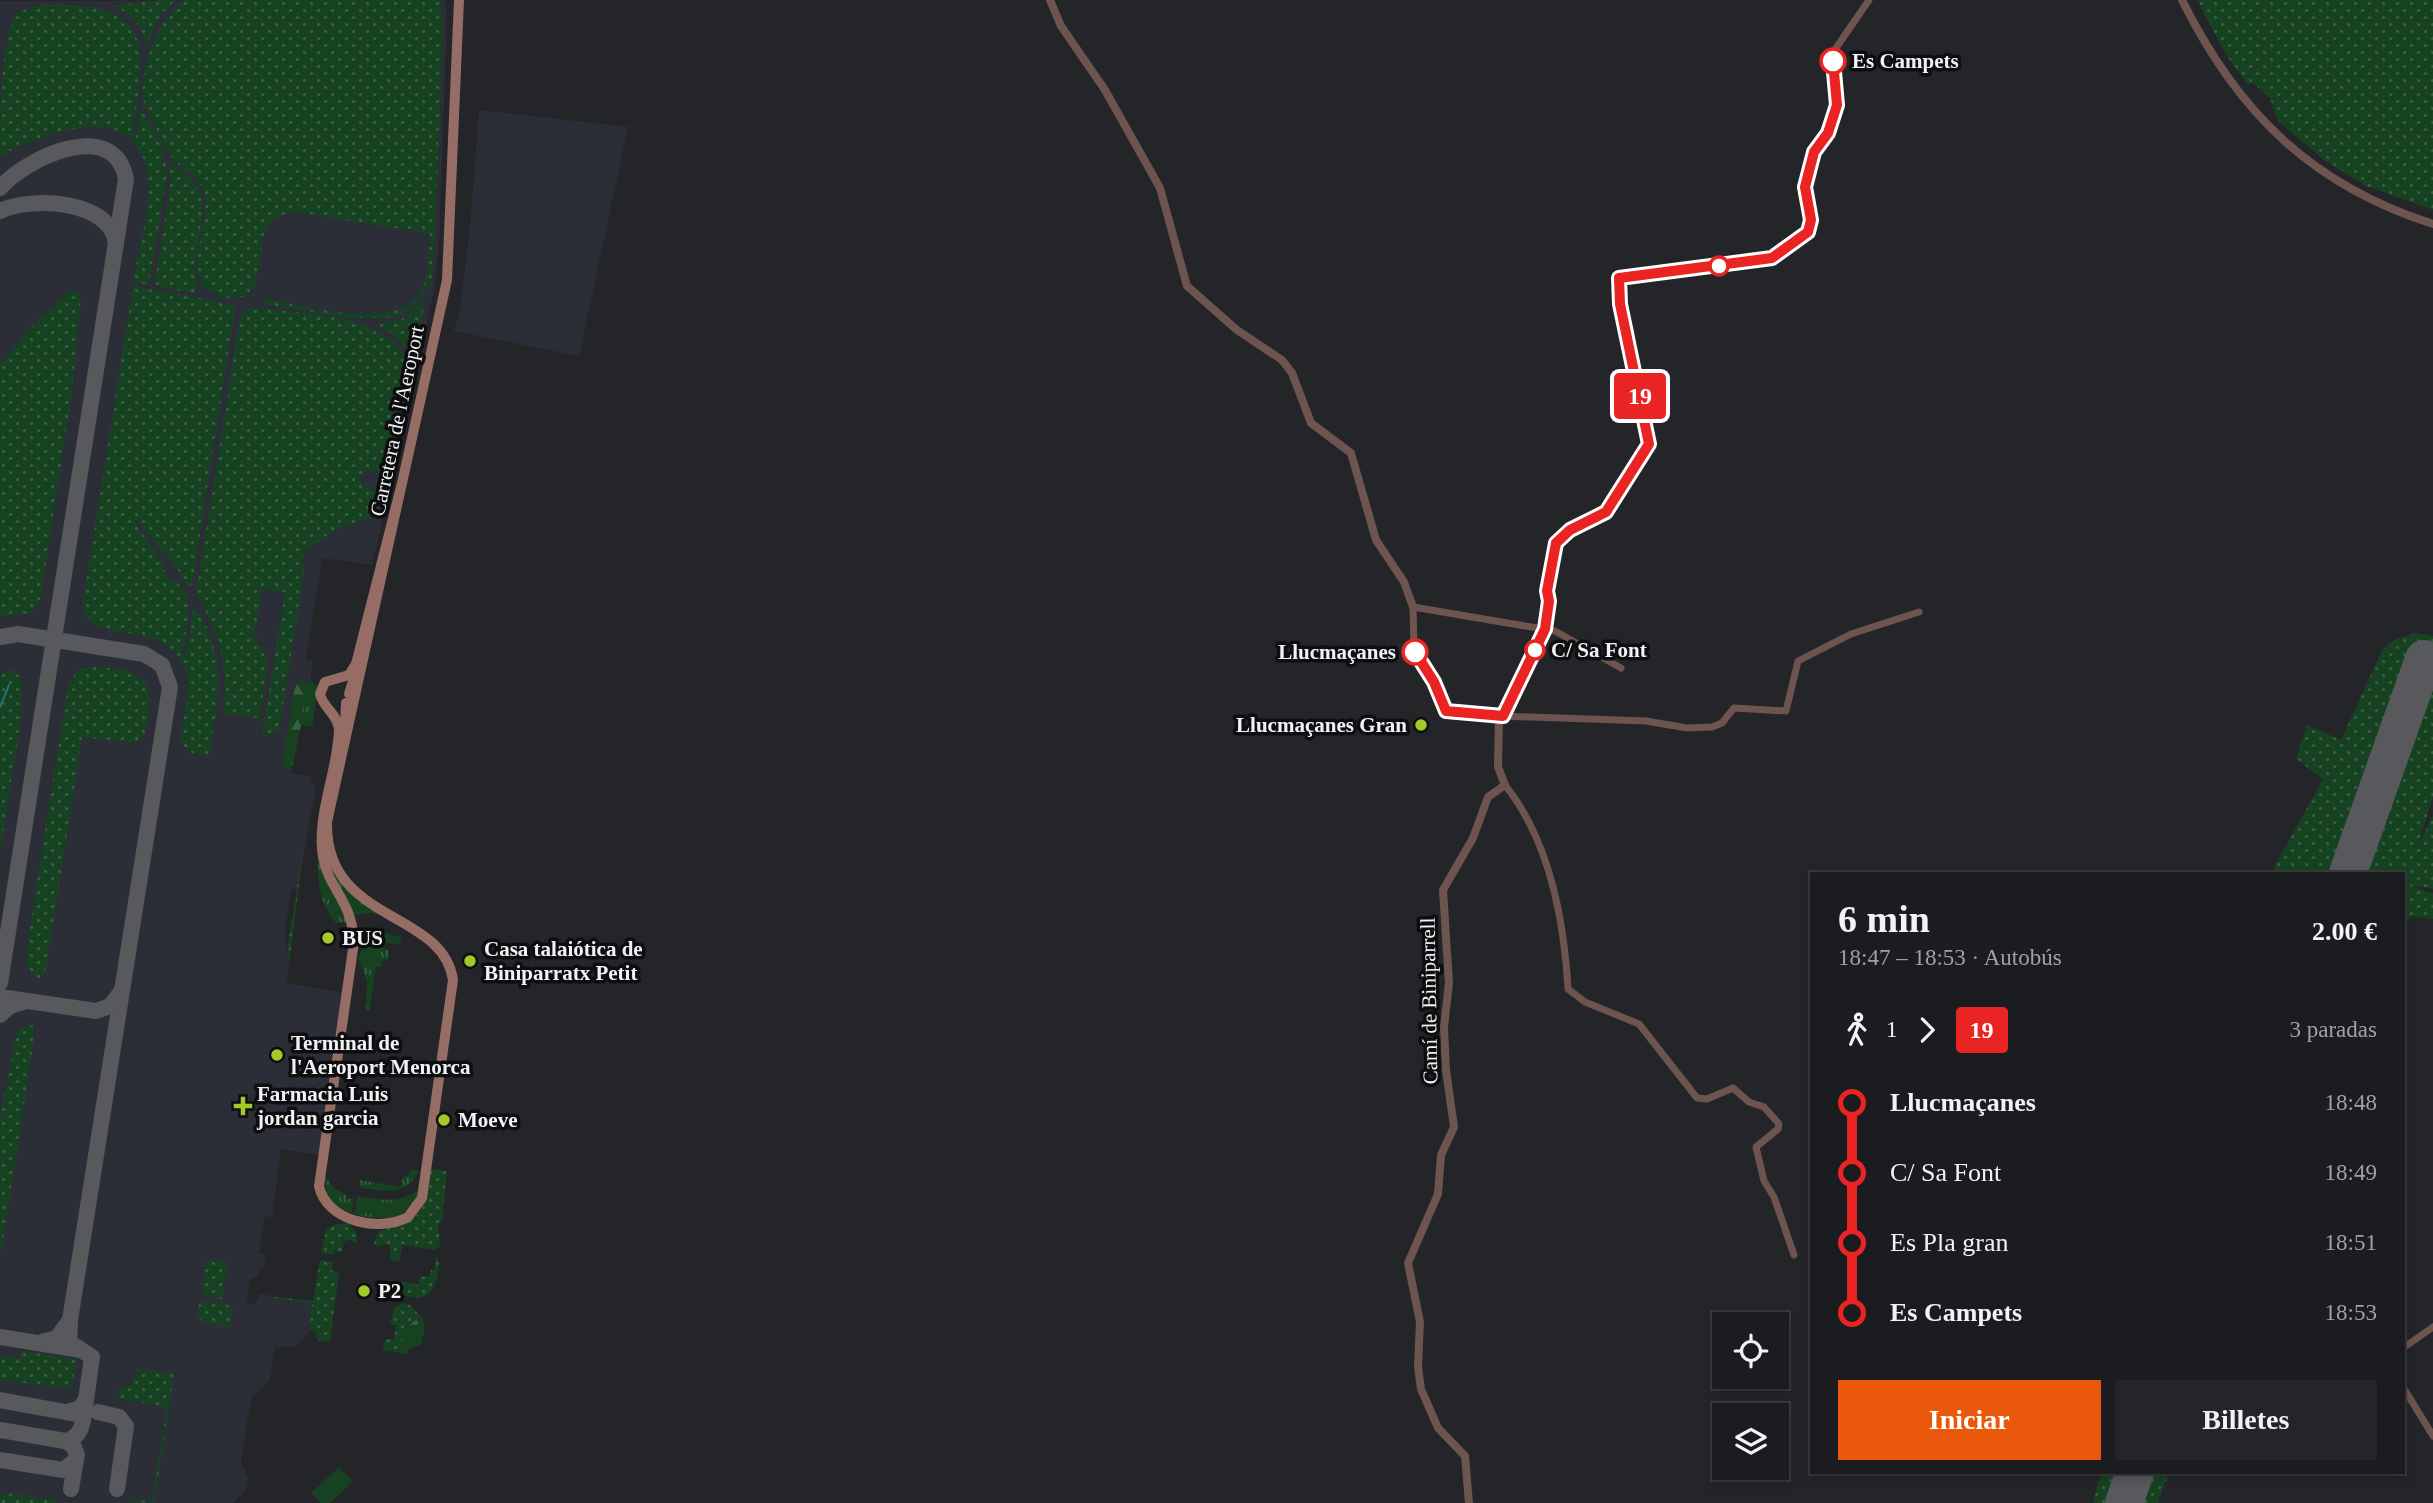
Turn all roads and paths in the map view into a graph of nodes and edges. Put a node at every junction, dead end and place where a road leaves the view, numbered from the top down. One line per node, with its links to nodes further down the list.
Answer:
1 (459, 0): 6 (main road, Carretera de l'Aeroport)
2 (1050, 0): 7 (street)
3 (1869, 0): 10 (street)
4 (2182, 0): 5 (street)
5 (2433, 223)
6 (403, 479): 9 (main road, Carretera de l'Aeroport); 12 (main road)
7 (1413, 607): 10 (street); 15 (street)
8 (1919, 612): 16 (street)
9 (375, 614): 13 (main road); 17 (main road, Carretera de l'Aeroport)
10 (1545, 629): 11 (street); 16 (street)
11 (1621, 668)
12 (335, 679): 13 (main road); 14 (main road)
13 (348, 699): 14 (main road); 17 (main road)
14 (327, 707): 17 (main road, Carretera de l'Aeroport)
15 (1446, 711): 16 (street)
16 (1501, 716): 18 (street)
17 (341, 757)
18 (1505, 785): 19 (street); 24 (street, Camí de Biniparrell)
19 (1794, 1255)
20 (2433, 1327): 21 (street)
21 (2405, 1347)
22 (2405, 1390): 23 (street)
23 (2433, 1436)
24 (1469, 1503)

